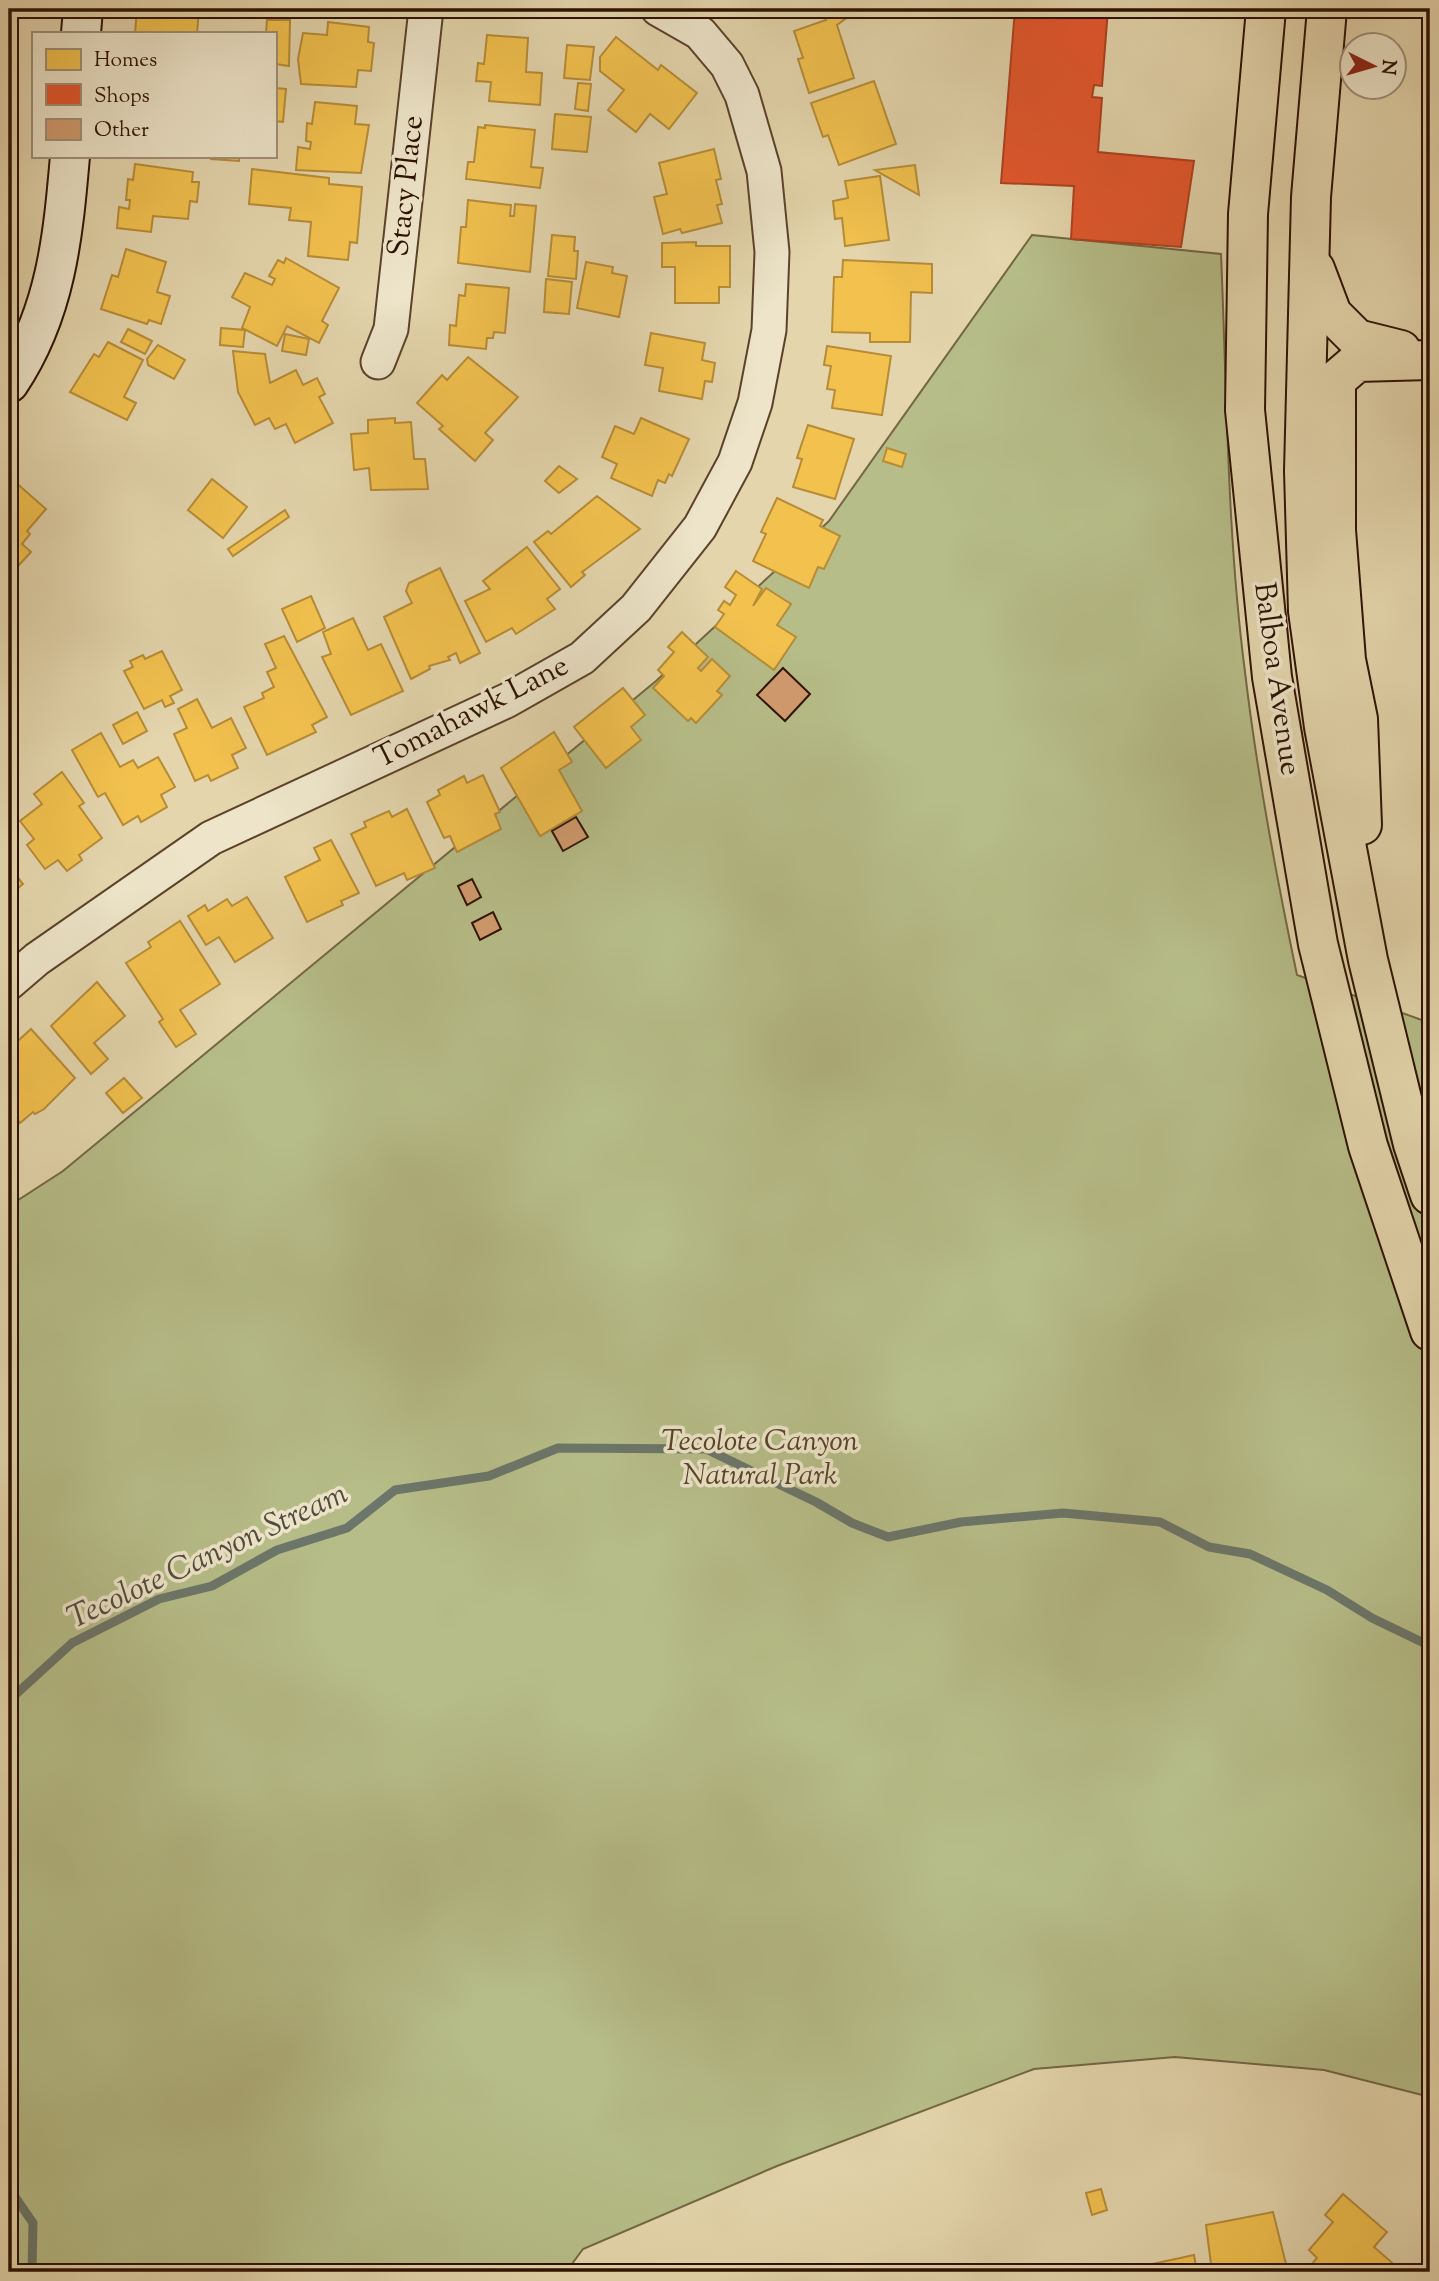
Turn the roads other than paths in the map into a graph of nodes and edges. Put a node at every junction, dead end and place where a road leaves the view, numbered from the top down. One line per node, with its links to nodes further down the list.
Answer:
1 (83, 9): 6 (street)
2 (426, 9): 10 (street, Stacy Place)
3 (658, 9): 13 (street, Tomahawk Lane)
4 (1266, 9): 15 (main road, Balboa Avenue)
5 (1327, 9): 8 (main road, Balboa Avenue)
6 (81, 32)
7 (70, 158): 11 (street)
8 (1311, 258): 9 (main road); 12 (main road, Balboa Avenue)
9 (1430, 359): 12 (main road)
10 (378, 362)
11 (9, 383)
12 (1368, 960): 14 (main road, Balboa Avenue)
13 (9, 983)
14 (1430, 1195)
15 (1430, 1331)

